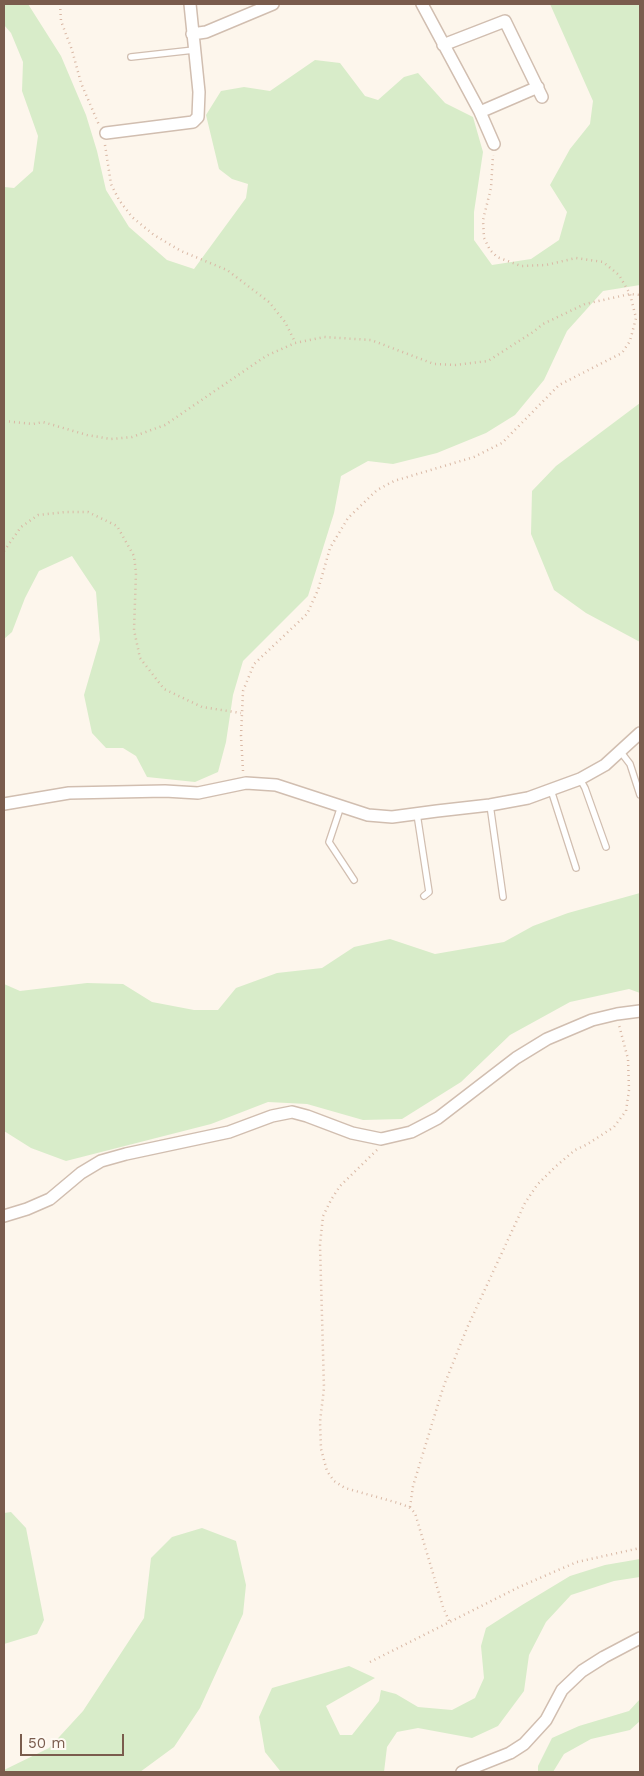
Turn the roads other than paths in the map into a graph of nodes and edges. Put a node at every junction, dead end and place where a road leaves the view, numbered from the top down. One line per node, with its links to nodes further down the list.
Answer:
1 (190, 4): 4 (street)
2 (273, 4): 4 (street)
3 (422, 4): 5 (street)
4 (192, 34): 6 (street)
5 (443, 45): 8 (street); 8 (street)
6 (194, 50): 7 (lane); 9 (street)
7 (131, 57)
8 (480, 112): 10 (street)
9 (103, 133)
10 (494, 144)
11 (640, 733): 12 (street)
12 (620, 751): 13 (street); 15 (lane)
13 (580, 779): 14 (street); 20 (lane)
14 (551, 790): 17 (street); 21 (lane)
15 (640, 795)
16 (4, 804): 18 (street)
17 (490, 805): 19 (street); 24 (lane)
18 (341, 806): 19 (street); 22 (lane)
19 (417, 814): 23 (lane)
20 (606, 847)
21 (576, 868)
22 (354, 880)
23 (424, 896)
24 (503, 897)
25 (640, 1011): 26 (street)
26 (4, 1216)
27 (640, 1638): 28 (street)
28 (462, 1772)

